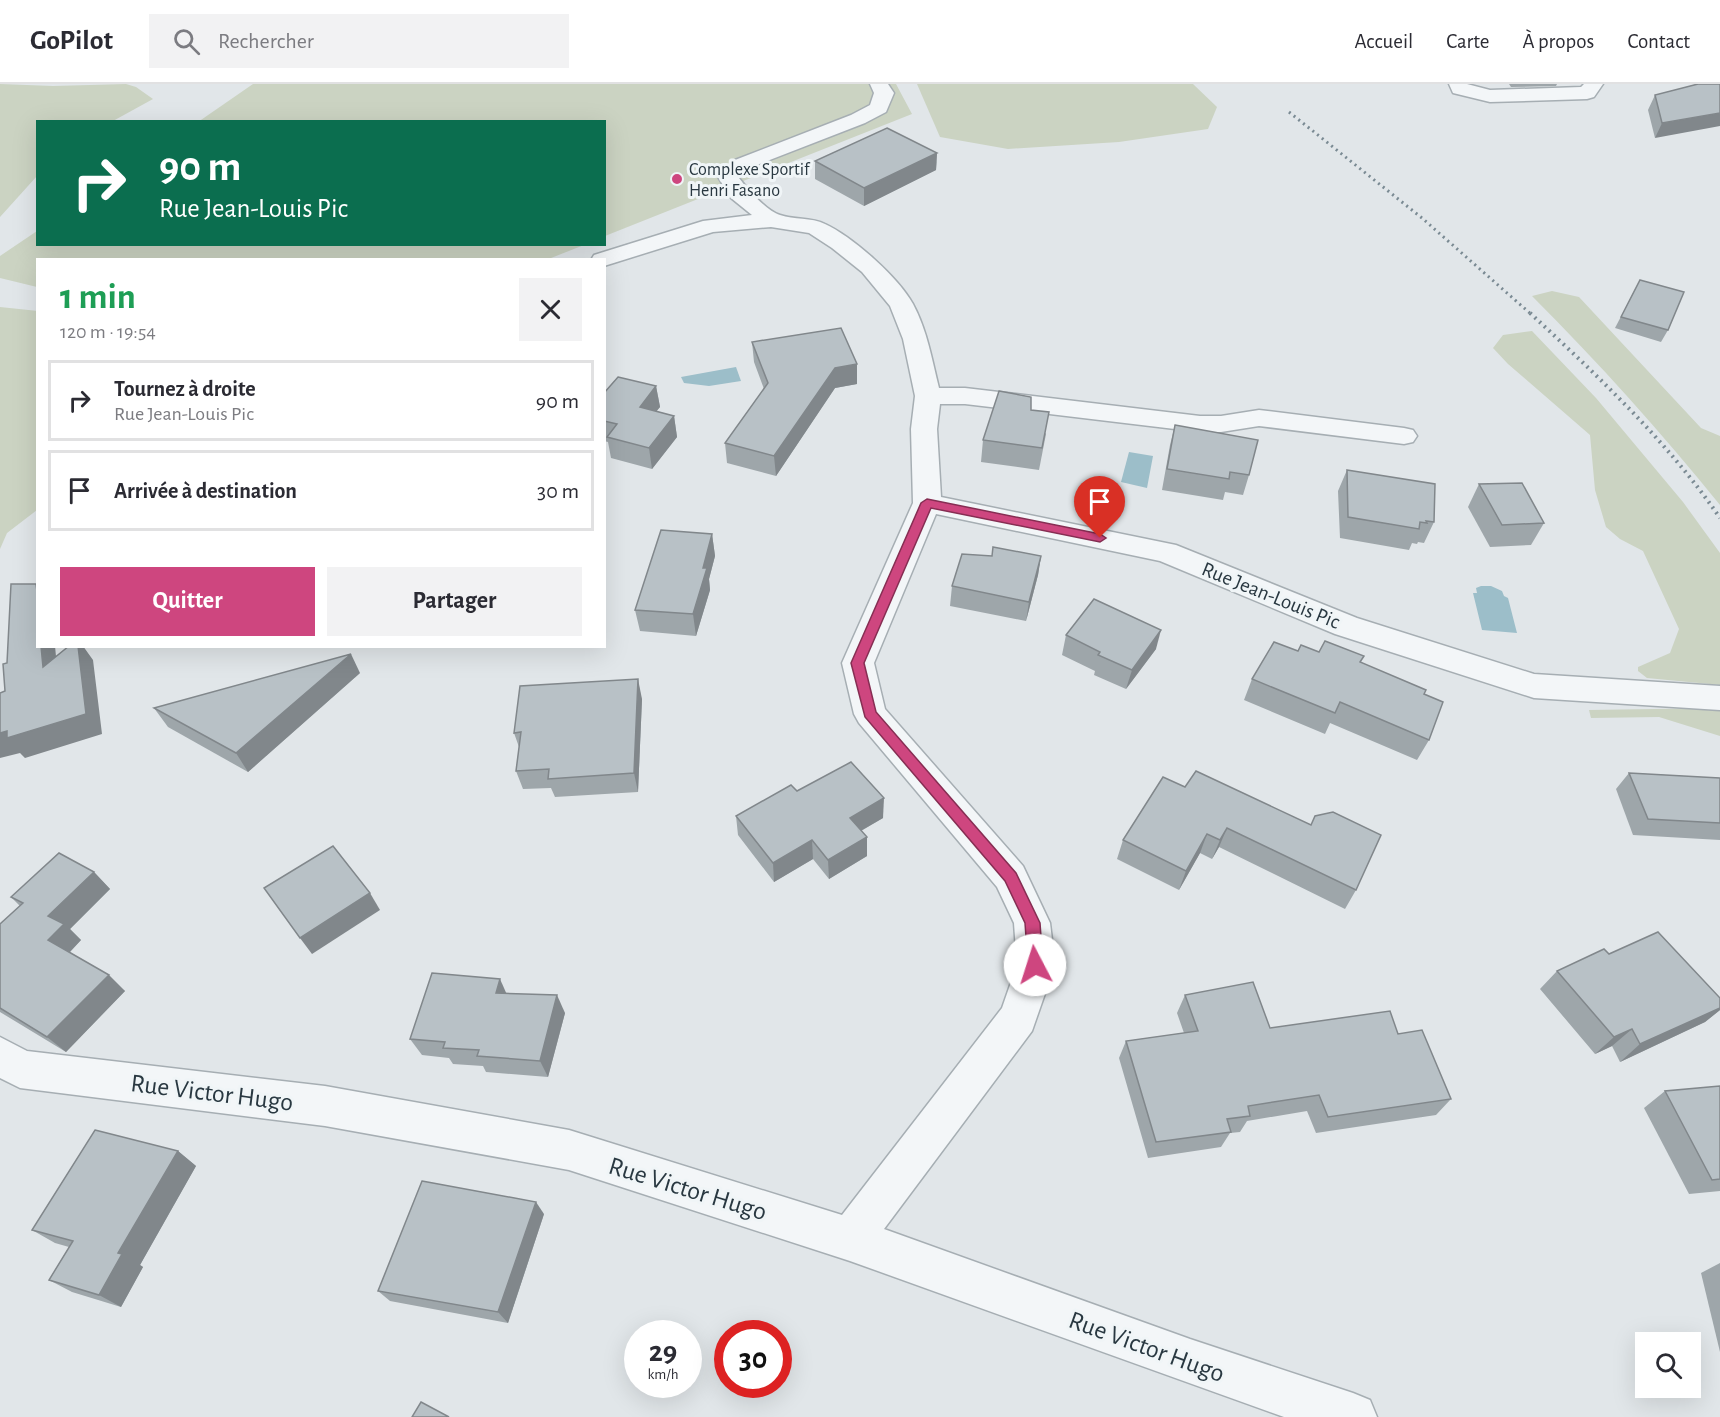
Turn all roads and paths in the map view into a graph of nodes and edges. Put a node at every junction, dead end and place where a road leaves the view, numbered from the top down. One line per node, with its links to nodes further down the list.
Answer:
1 (879, 84): 4 (street)
2 (1458, 84): 3 (street)
3 (1594, 84)
4 (771, 220): 5 (street); 6 (street)
5 (606, 259)
6 (928, 396): 7 (street); 8 (street)
7 (1404, 436)
8 (927, 503): 9 (street, Rue Jean-Louis Pic); 11 (street)
9 (1720, 698)
10 (0, 1056): 11 (street, Rue Victor Hugo)
11 (850, 1239): 12 (street, Rue Victor Hugo)
12 (1353, 1417)

